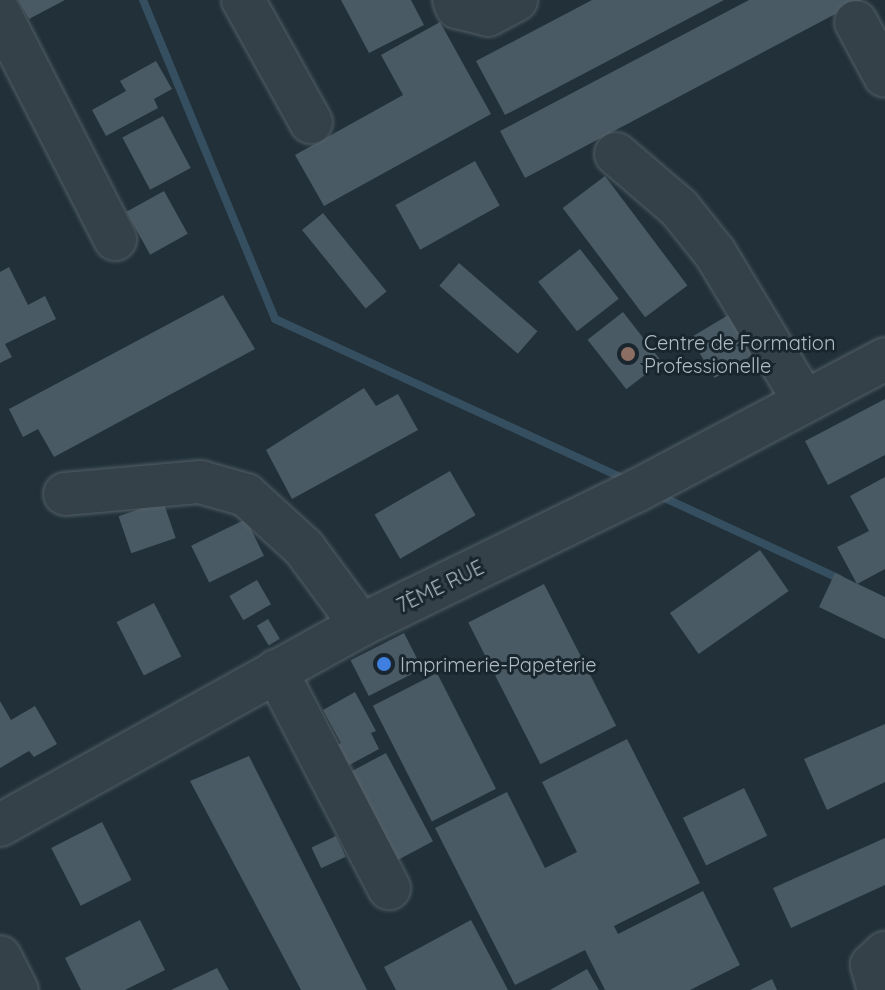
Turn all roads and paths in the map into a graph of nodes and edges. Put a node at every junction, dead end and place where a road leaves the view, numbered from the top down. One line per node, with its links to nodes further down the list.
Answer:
1 (243, 0): 7 (street)
2 (454, 0): 3 (street)
3 (516, 0)
4 (0, 14): 9 (street)
5 (856, 22): 6 (street)
6 (885, 76)
7 (311, 122)
8 (616, 154): 11 (street)
9 (115, 239)
10 (885, 359): 11 (street, 7ÈME RUE)
11 (803, 399): 13 (street, 7ÈME RUE)
12 (65, 494): 13 (street)
13 (361, 625): 14 (street, 7ÈME RUE)
14 (276, 671): 15 (street, 7ÈME RUE); 16 (street)
15 (0, 825)
16 (389, 888)
17 (885, 953): 20 (street)
18 (0, 957): 19 (street)
19 (17, 990)
20 (879, 990)

